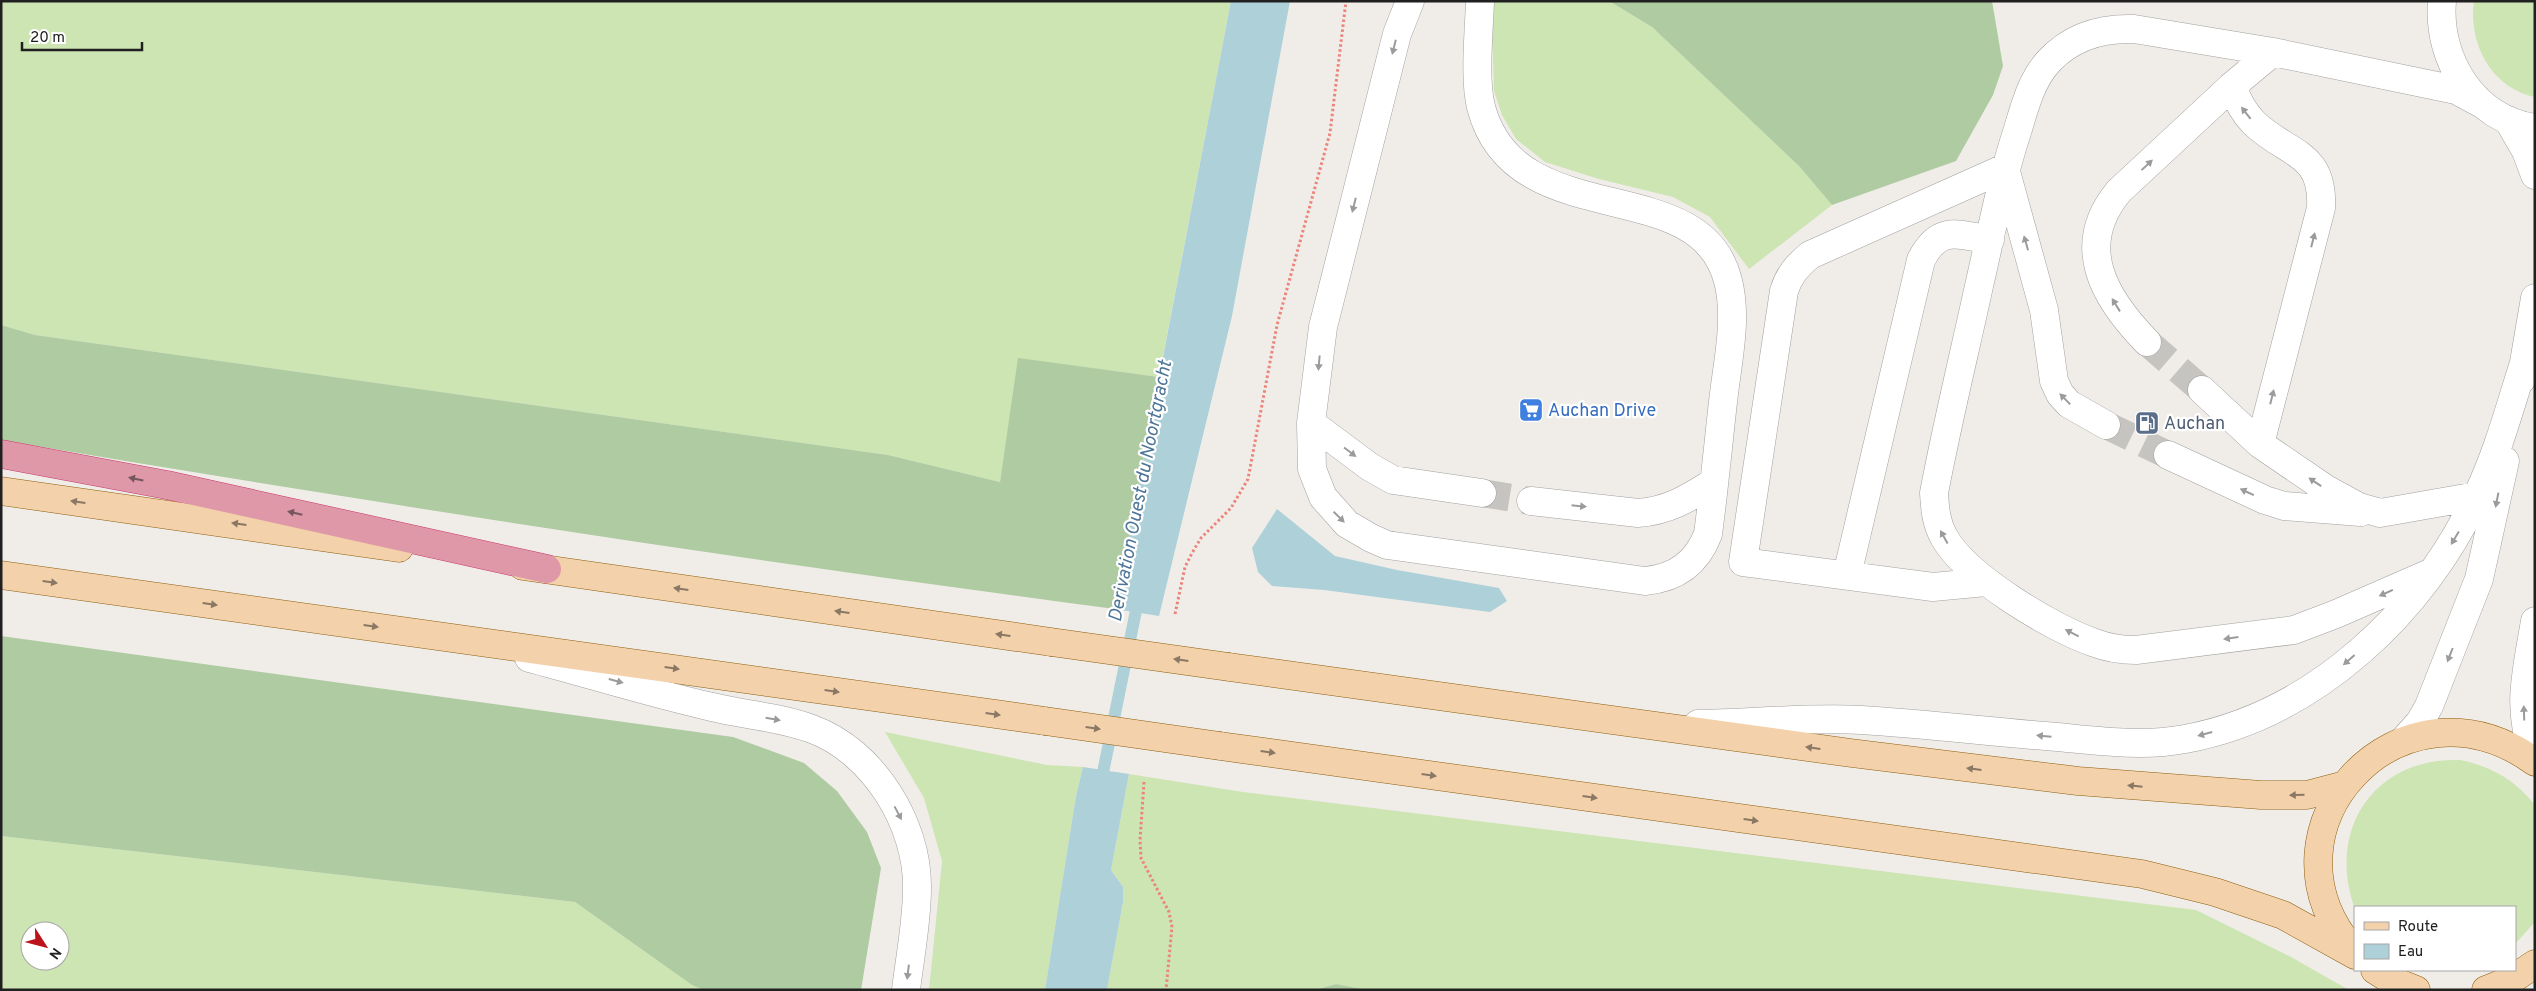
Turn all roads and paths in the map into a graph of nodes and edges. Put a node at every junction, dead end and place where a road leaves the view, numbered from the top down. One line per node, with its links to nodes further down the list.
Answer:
1 (1346, 1): 34 (path)
2 (1410, 1): 18 (street, one-way to 18)
3 (1480, 1): 23 (street)
4 (2426, 1): 5 (street)
5 (2442, 13): 8 (street)
6 (2272, 52): 7 (street); 8 (street); 11 (street)
7 (2232, 86): 15 (street, one-way to 7); 20 (street, one-way to 7)
8 (2482, 104): 9 (street)
9 (2508, 120): 10 (street); 12 (street)
10 (2535, 128)
11 (2005, 168): 13 (street); 19 (street, one-way to 11); 32 (street)
12 (2535, 175)
13 (1990, 240): 32 (street); 33 (street, one-way to 13)
14 (2535, 298): 16 (street)
15 (2147, 342)
16 (2524, 363): 26 (street); 38 (street, one-way to 38)
17 (2202, 390): 20 (street)
18 (1311, 423): 23 (street, one-way to 23); 25 (street, one-way to 25)
19 (2106, 425)
20 (2260, 444): 28 (street, one-way to 20)
21 (1, 454): 29 (highway, one-way to 21)
22 (2168, 455): 28 (street, one-way to 22)
23 (1714, 482): 27 (street, one-way to 23)
24 (1, 491): 29 (main road, one-way to 24)
25 (1482, 494)
26 (2477, 496): 28 (street); 30 (street, one-way to 30)
27 (1531, 501)
28 (2380, 513)
29 (547, 569): 37 (main road, one-way to 29, bridge)
30 (2430, 573): 33 (street, one-way to 33); 37 (street, one-way to 37)
31 (1, 575): 36 (main road, one-way to 36)
32 (1848, 575): 33 (street)
33 (1986, 582)
34 (1175, 614)
35 (2535, 621): 39 (street, one-way to 35)
36 (450, 637): 42 (main road, one-way to 42, bridge); 46 (street, one-way to 46)
37 (1648, 726): 41 (main road, one-way to 37)
38 (2404, 740): 39 (main road); 41 (main road)
39 (2535, 761)
40 (1144, 782): 47 (path)
41 (2345, 785): 43 (main road)
42 (2354, 953)
43 (2354, 953)
44 (2535, 964): 49 (main road)
45 (2377, 971): 48 (main road)
46 (906, 990)
47 (1166, 990)
48 (2416, 990)
49 (2486, 990)

